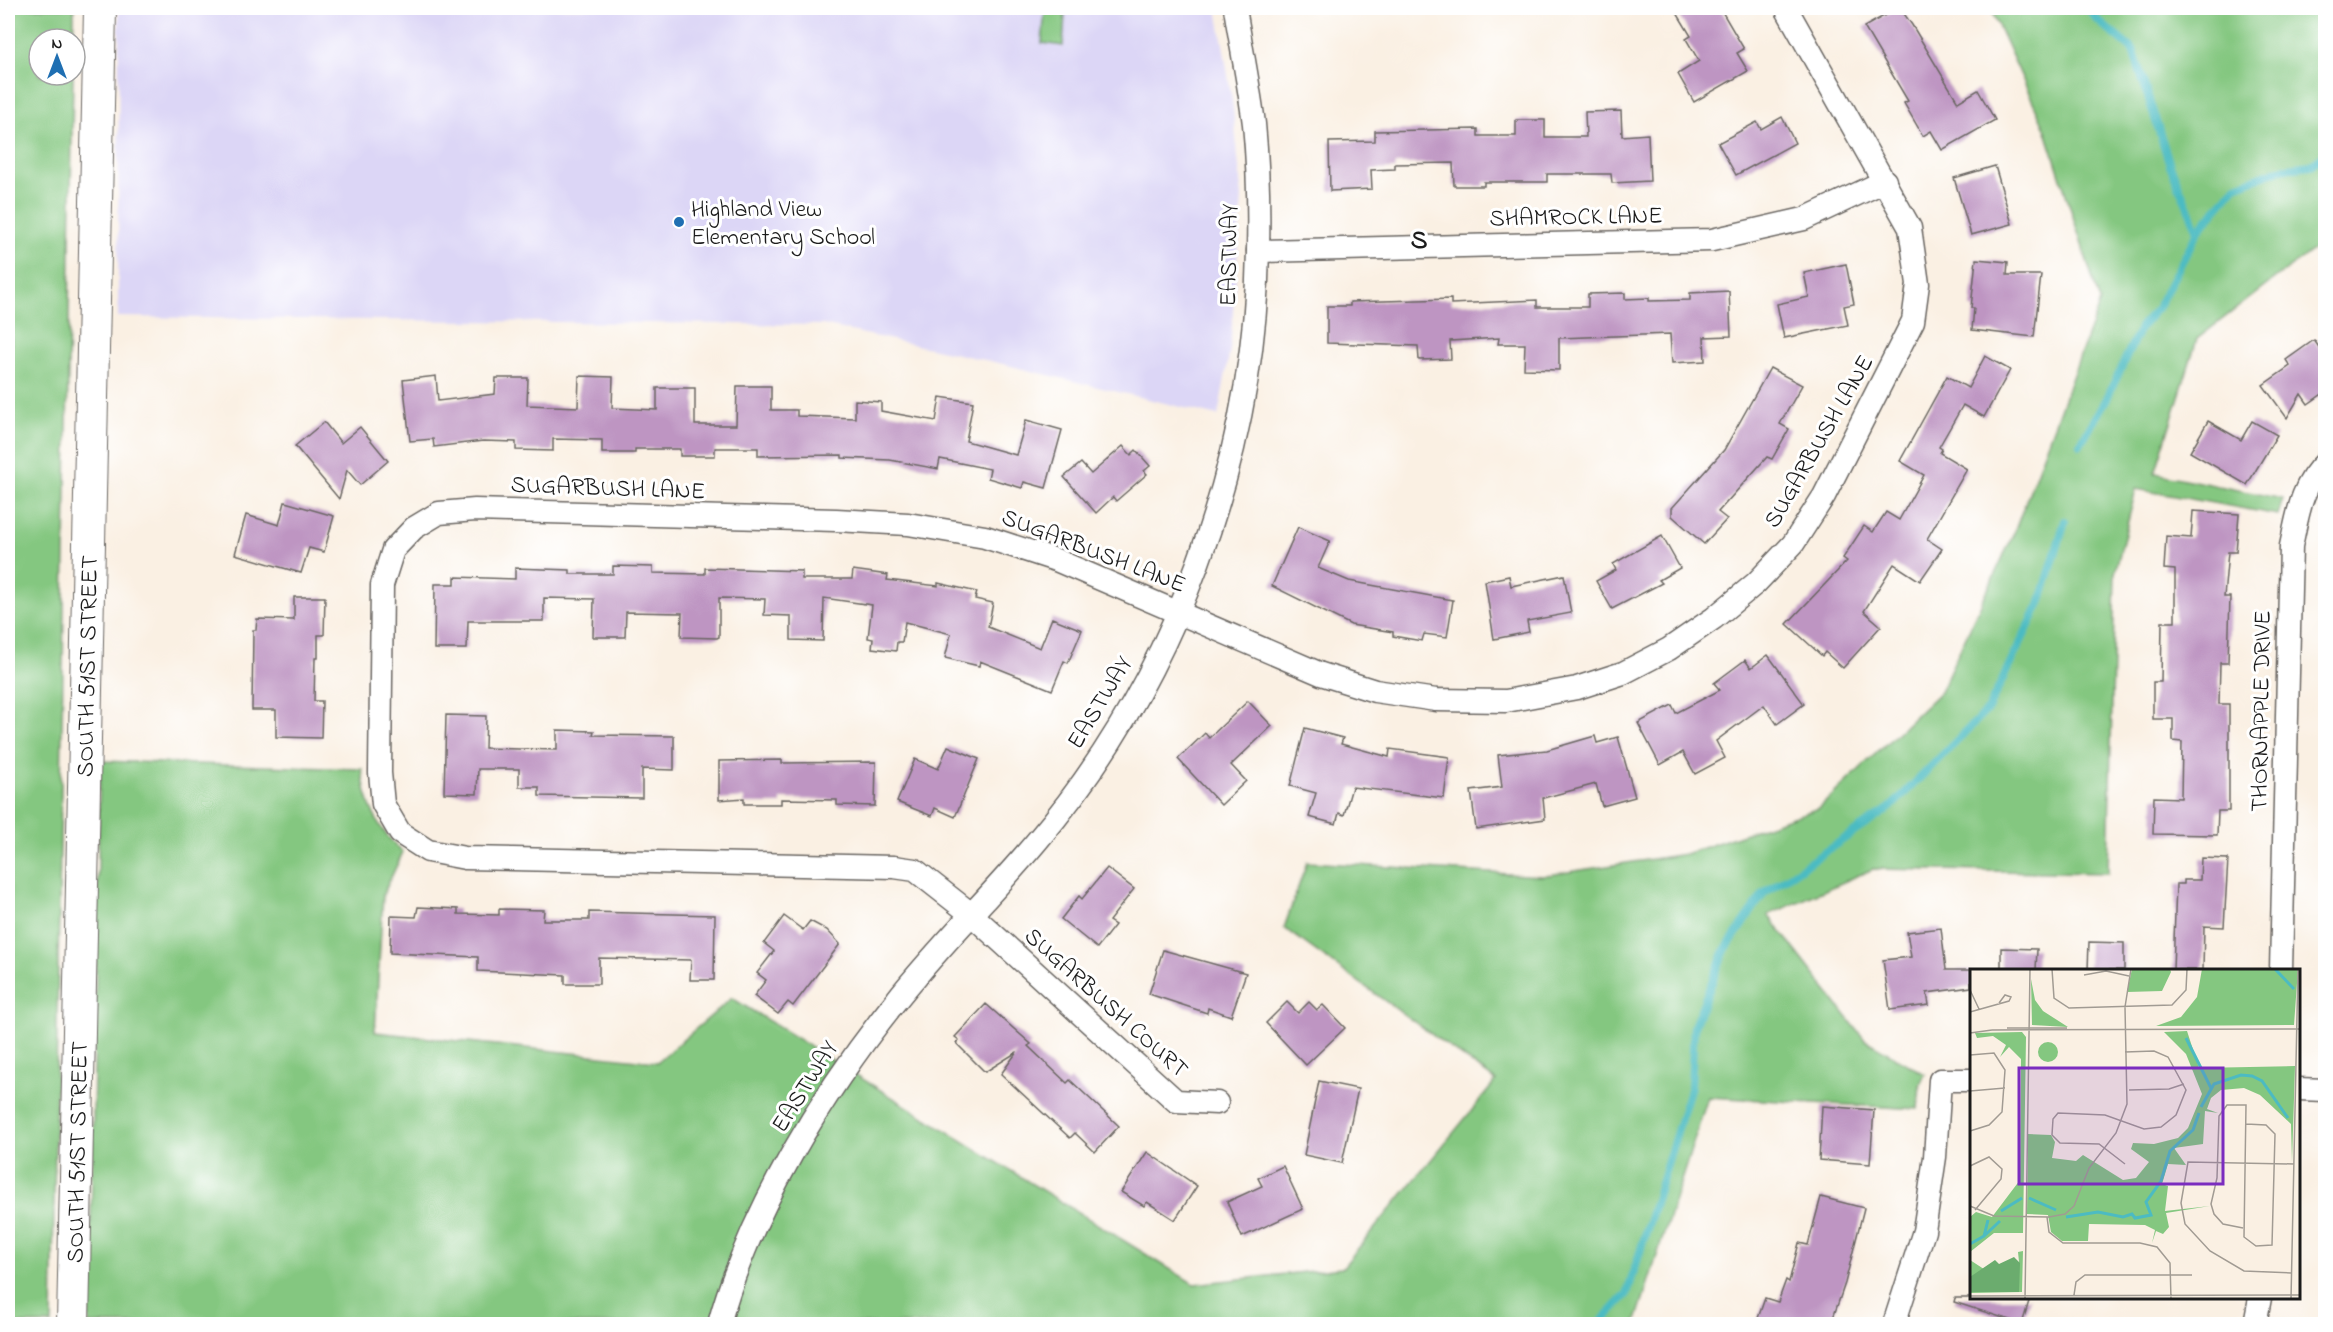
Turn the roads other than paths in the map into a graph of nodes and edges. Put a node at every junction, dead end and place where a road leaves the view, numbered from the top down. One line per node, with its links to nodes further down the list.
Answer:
1 (100, 8): 15 (street, SOUTH 51ST STREET)
2 (1235, 8): 5 (street, EASTWAY)
3 (1786, 8): 4 (street, SUGARBUSH LANE)
4 (1885, 181): 5 (street, SHAMROCK LANE); 7 (street, SUGARBUSH LANE)
5 (1258, 251): 7 (street, EASTWAY)
6 (2325, 462): 9 (street, THORNAPPLE DRIVE)
7 (1179, 612): 8 (street, EASTWAY); 8 (street, SUGARBUSH LANE)
8 (971, 915): 13 (street, SUGARBUSH COURT); 16 (street, EASTWAY)
9 (2281, 969)
10 (1970, 1080): 17 (street)
11 (2300, 1089): 12 (street)
12 (2325, 1090)
13 (1217, 1103)
14 (2260, 1299): 18 (street)
15 (73, 1324)
16 (719, 1324)
17 (1894, 1324)
18 (2255, 1324)

